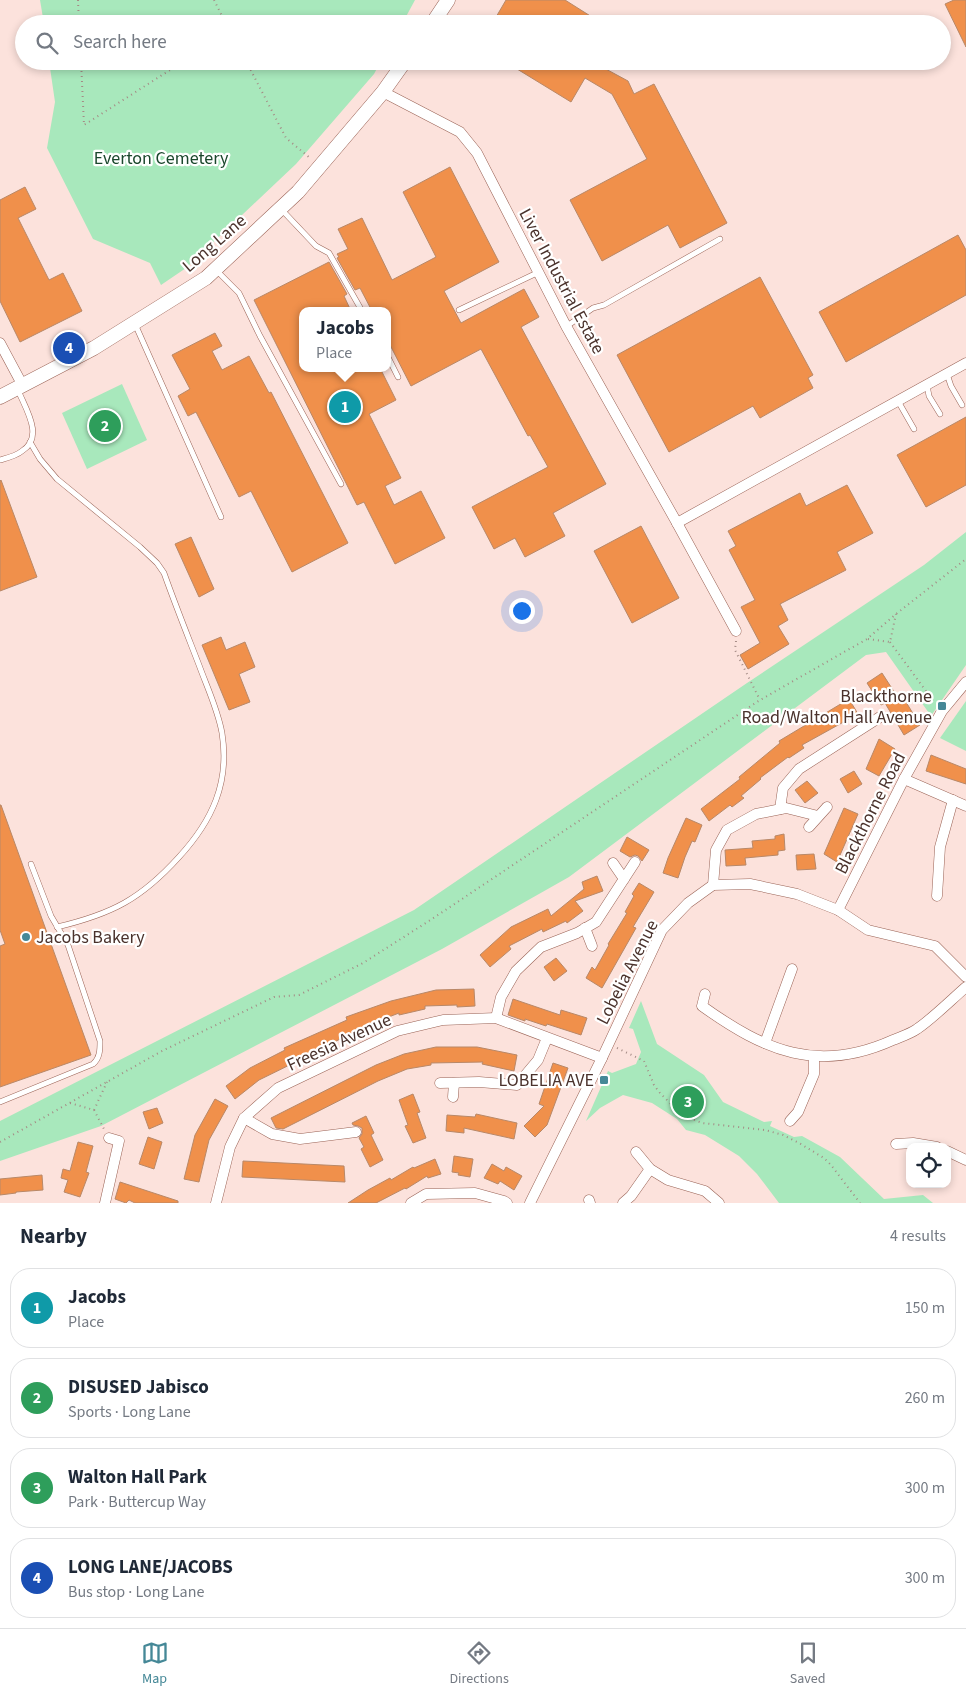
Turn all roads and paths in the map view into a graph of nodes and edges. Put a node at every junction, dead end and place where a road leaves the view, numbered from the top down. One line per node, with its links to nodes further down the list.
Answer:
1 (78, 0): 4 (path)
2 (214, 0): 5 (path)
3 (448, 0): 6 (main road)
4 (79, 15)
5 (222, 15)
6 (438, 15)
7 (81, 70): 8 (path)
8 (170, 70)
9 (251, 70): 12 (path)
10 (399, 70): 11 (main road, Long Lane)
11 (383, 92): 12 (main road, Long Lane); 16 (street, Liver Industrial Estate)
12 (320, 166): 13 (main road, Long Lane)
13 (281, 208): 15 (main road, Long Lane); 17 (lane)
14 (720, 239): 20 (lane)
15 (216, 269): 19 (main road, Long Lane); 35 (lane)
16 (538, 272): 18 (lane); 20 (street, Liver Industrial Estate)
17 (360, 307)
18 (458, 310)
19 (134, 323): 27 (main road, Long Lane); 36 (lane)
20 (566, 326): 37 (street, Liver Industrial Estate)
21 (0, 343): 27 (street)
22 (391, 362): 25 (lane)
23 (966, 363): 24 (street)
24 (948, 374): 26 (street); 30 (lane)
25 (398, 377)
26 (926, 385): 29 (street); 31 (lane)
27 (20, 388): 28 (main road, Long Lane); 33 (lane)
28 (0, 397)
29 (898, 400): 32 (lane); 37 (street)
30 (962, 405)
31 (940, 414)
32 (914, 429)
33 (30, 442): 34 (lane); 61 (lane)
34 (0, 460)
35 (341, 484)
36 (221, 517)
37 (677, 523): 40 (street, Liver Industrial Estate)
38 (966, 559): 39 (path)
39 (896, 614): 41 (path); 42 (path)
40 (736, 631): 44 (path)
41 (867, 638): 42 (path); 44 (path)
42 (890, 642): 45 (path)
43 (966, 682): 45 (street, Blackthorne Road)
44 (760, 700): 74 (path)
45 (942, 711): 47 (street, Blackthorne Road)
46 (880, 716): 51 (street)
47 (904, 779): 48 (street); 60 (street, Blackthorne Road)
48 (953, 800): 49 (street); 59 (street)
49 (966, 806)
50 (827, 807): 52 (street)
51 (780, 809): 52 (street); 58 (street)
52 (818, 816): 53 (street)
53 (809, 827)
54 (635, 862): 57 (street)
55 (613, 863): 57 (street)
56 (31, 864): 61 (lane)
57 (624, 879): 62 (street)
58 (713, 885): 60 (street); 70 (street, Lobelia Avenue)
59 (937, 896)
60 (838, 910): 65 (street)
61 (57, 927): 78 (lane)
62 (585, 928): 63 (street); 68 (street)
63 (592, 946)
64 (792, 969): 71 (street)
65 (966, 977)
66 (966, 987): 72 (street)
67 (705, 994): 71 (street)
68 (496, 1018): 69 (street, Freesia Avenue); 81 (street, Freesia Avenue)
69 (547, 1038): 73 (street, Freesia Avenue); 76 (street)
70 (609, 1044): 73 (street, Lobelia Avenue); 99 (path)
71 (765, 1044): 72 (street)
72 (814, 1057): 82 (street)
73 (602, 1058): 96 (street, Lobelia Avenue)
74 (108, 1081): 79 (path); 80 (path)
75 (440, 1083): 76 (street)
76 (454, 1083): 77 (street)
77 (453, 1097)
78 (0, 1102)
79 (70, 1102): 80 (path); 85 (path)
80 (94, 1110): 84 (path)
81 (244, 1118): 83 (street); 93 (street, Freesia Avenue)
82 (790, 1121)
83 (356, 1132)
84 (108, 1138): 92 (street)
85 (0, 1142)
86 (906, 1143): 87 (street)
87 (896, 1144)
88 (636, 1152): 91 (street)
89 (951, 1153): 90 (street)
90 (966, 1160)
91 (650, 1169): 97 (street); 98 (street)
92 (105, 1203)
93 (216, 1203)
94 (410, 1203): 95 (street)
95 (507, 1203)
96 (530, 1203)
97 (623, 1203)
98 (719, 1203)
99 (860, 1203)

